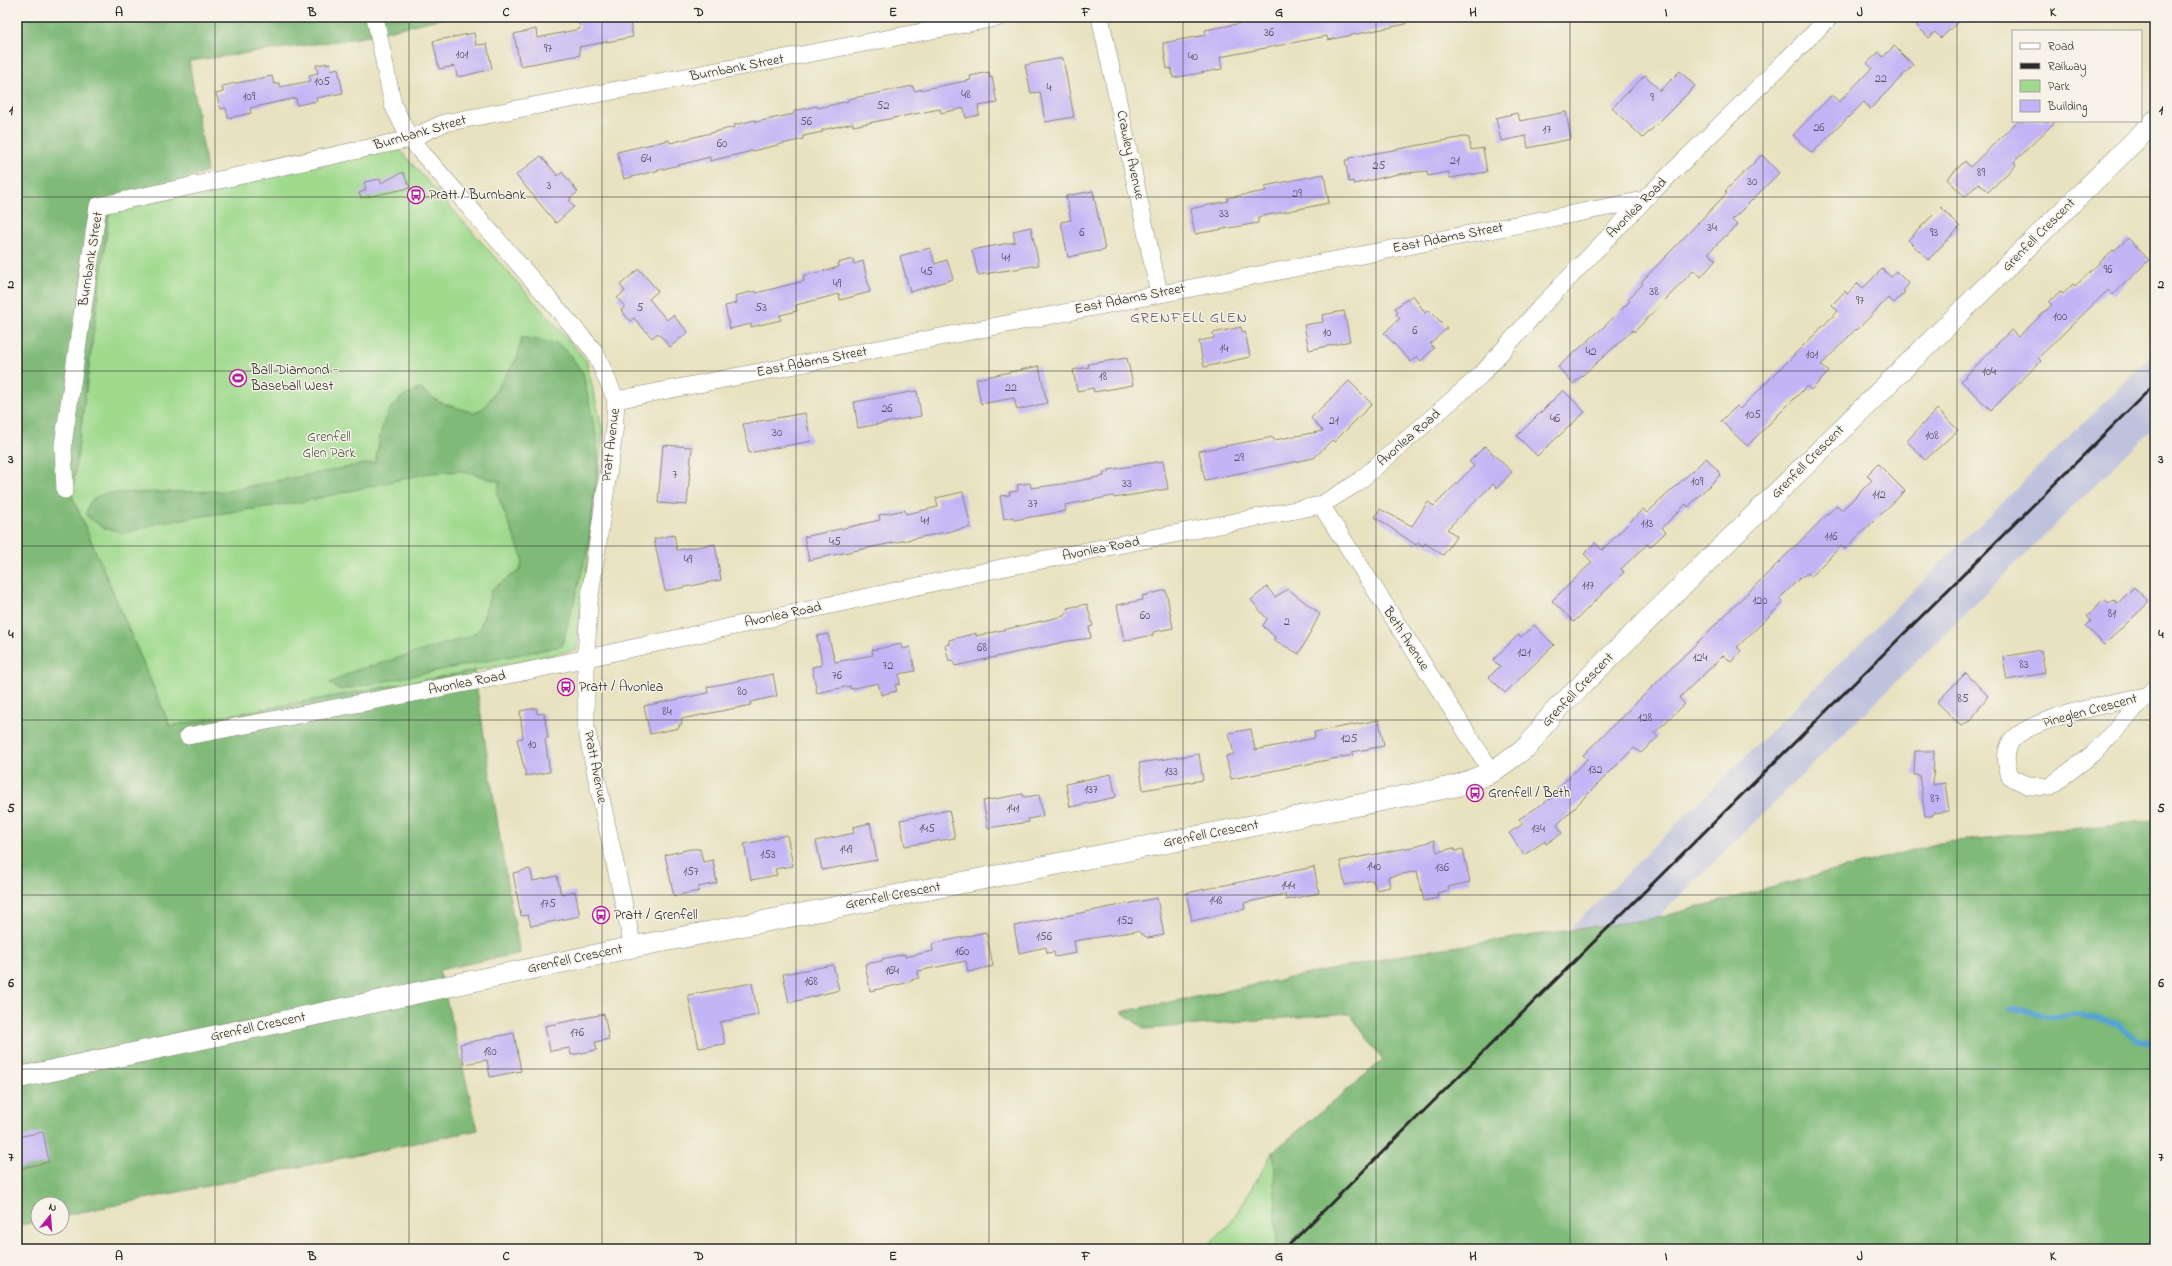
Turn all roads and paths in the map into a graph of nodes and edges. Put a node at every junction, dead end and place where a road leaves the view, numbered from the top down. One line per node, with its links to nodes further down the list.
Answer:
1 (375, 17): 6 (street, Pratt Avenue)
2 (1001, 17): 6 (street, Burnbank Street)
3 (1100, 17): 8 (street, Crawley Avenue)
4 (1830, 17): 7 (street, Avonlea Road)
5 (2155, 121): 15 (street, Grenfell Crescent)
6 (410, 138): 9 (street, Pratt Avenue); 10 (street, Burnbank Street)
7 (1644, 200): 8 (street, East Adams Street); 11 (street, Avonlea Road)
8 (1159, 293): 9 (street, East Adams Street)
9 (616, 400): 12 (street, Pratt Avenue)
10 (66, 490)
11 (1321, 506): 12 (street, Avonlea Road); 15 (street, Beth Avenue)
12 (586, 658): 14 (street, Avonlea Road); 16 (street, Pratt Avenue)
13 (2151, 691): 13 (street, Pineglen Crescent)
14 (188, 736)
15 (1492, 772): 16 (street, Grenfell Crescent)
16 (633, 947): 17 (street, Grenfell Crescent)
17 (17, 1078)

